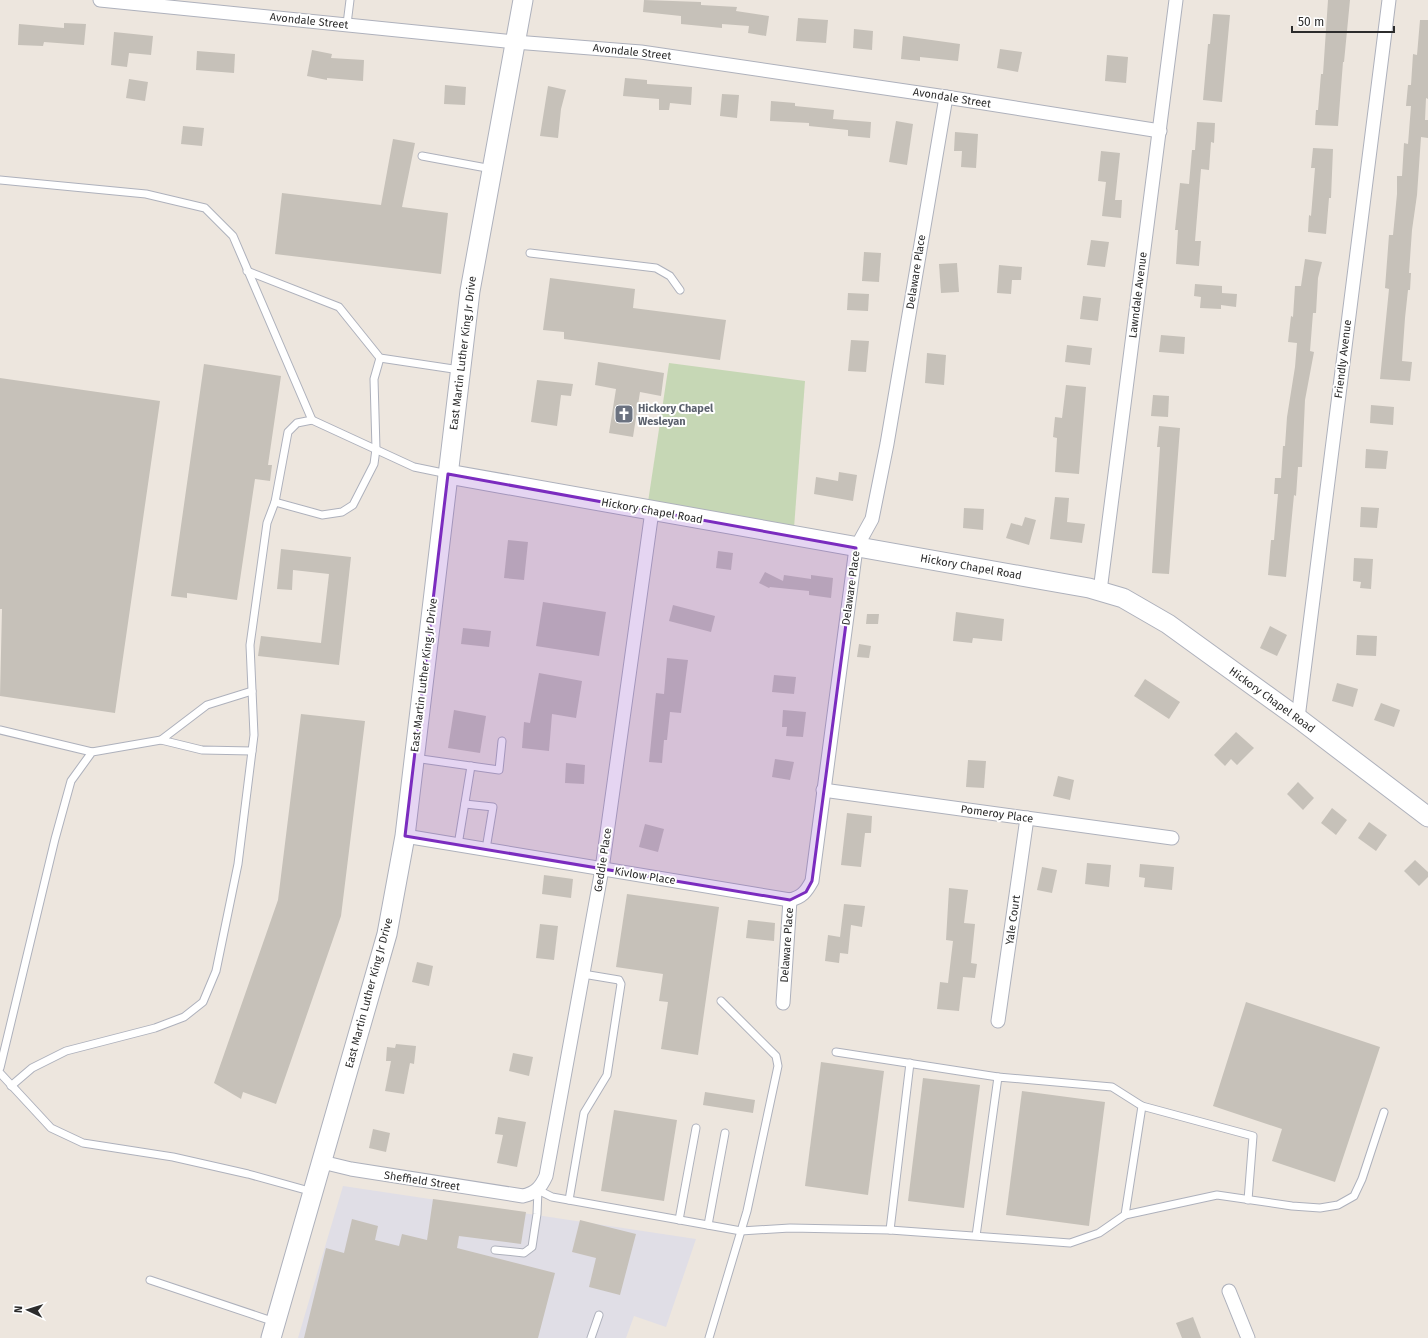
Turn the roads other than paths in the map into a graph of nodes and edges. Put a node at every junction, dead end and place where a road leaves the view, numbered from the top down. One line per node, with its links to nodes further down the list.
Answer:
1 (100, 0): 6 (street, Avondale Street)
2 (350, 0): 6 (lane)
3 (523, 0): 7 (main road, East Martin Luther King Jr Drive)
4 (1176, 0): 9 (street, Lawndale Avenue)
5 (1389, 0): 26 (street, Friendly Avenue)
6 (347, 24): 7 (street, Avondale Street)
7 (515, 42): 8 (street, Avondale Street); 11 (main road, East Martin Luther King Jr Drive)
8 (946, 97): 9 (street, Avondale Street); 23 (street, Delaware Place)
9 (1160, 131): 24 (street, Lawndale Avenue)
10 (422, 156): 11 (lane)
11 (492, 169): 17 (main road, East Martin Luther King Jr Drive)
12 (0, 180): 14 (lane)
13 (530, 253): 15 (lane)
14 (247, 271): 16 (lane); 18 (lane)
15 (680, 290)
16 (380, 358): 17 (lane); 19 (lane)
17 (460, 370): 20 (main road, East Martin Luther King Jr Drive)
18 (312, 420): 19 (lane); 21 (lane)
19 (376, 450): 20 (lane); 21 (lane)
20 (448, 474): 22 (main road, Hickory Chapel Road); 32 (main road, East Martin Luther King Jr Drive)
21 (275, 502): 25 (lane)
22 (652, 510): 23 (main road, Hickory Chapel Road); 42 (street, Geddie Place)
23 (856, 548): 24 (main road, Hickory Chapel Road); 34 (street, Delaware Place)
24 (1100, 591): 26 (main road, Hickory Chapel Road)
25 (252, 691): 28 (lane); 30 (lane)
26 (1298, 718): 36 (main road, Hickory Chapel Road)
27 (0, 730): 31 (lane)
28 (161, 740): 30 (lane); 31 (lane)
29 (502, 741): 33 (lane)
30 (252, 751): 53 (lane)
31 (92, 752): 50 (lane)
32 (414, 758): 33 (lane); 38 (main road, East Martin Luther King Jr Drive)
33 (471, 766): 35 (lane)
34 (823, 790): 37 (street, Pomeroy Place); 43 (street, Delaware Place)
35 (465, 804): 40 (lane); 41 (lane)
36 (1428, 817)
37 (1027, 818): 39 (street, Pomeroy Place); 47 (street, Yale Court)
38 (405, 836): 40 (street, Kivlow Place); 58 (main road, East Martin Luther King Jr Drive)
39 (1172, 838)
40 (458, 845): 41 (street, Kivlow Place)
41 (486, 850): 42 (street, Kivlow Place)
42 (602, 869): 43 (street, Kivlow Place); 44 (street, Geddie Place)
43 (790, 900): 46 (street, Delaware Place)
44 (583, 974): 59 (street, Geddie Place); 61 (lane)
45 (722, 1001): 67 (lane)
46 (783, 1003)
47 (998, 1021)
48 (836, 1052): 49 (lane)
49 (910, 1063): 52 (lane); 66 (lane)
50 (0, 1068)
51 (0, 1073): 53 (lane)
52 (998, 1077): 54 (lane); 68 (lane)
53 (11, 1086): 60 (lane)
54 (1142, 1106): 62 (lane); 63 (lane)
55 (1384, 1112): 62 (lane)
56 (696, 1128): 64 (lane)
57 (724, 1133): 65 (lane)
58 (322, 1162): 59 (street, Sheffield Street); 60 (main road, East Martin Luther King Jr Drive)
59 (538, 1190): 61 (lane); 69 (lane)
60 (313, 1192): 73 (main road, East Martin Luther King Jr Drive)
61 (569, 1200): 64 (lane)
62 (1248, 1200): 63 (lane)
63 (1125, 1216): 68 (lane)
64 (679, 1220): 65 (lane)
65 (708, 1225): 67 (lane)
66 (890, 1230): 67 (lane); 68 (lane)
67 (741, 1231): 75 (lane)
68 (976, 1236)
69 (495, 1250)
70 (150, 1280): 73 (lane)
71 (1229, 1291): 76 (street)
72 (599, 1315): 74 (lane)
73 (273, 1330)
74 (591, 1338)
75 (709, 1338)
76 (1248, 1338)

